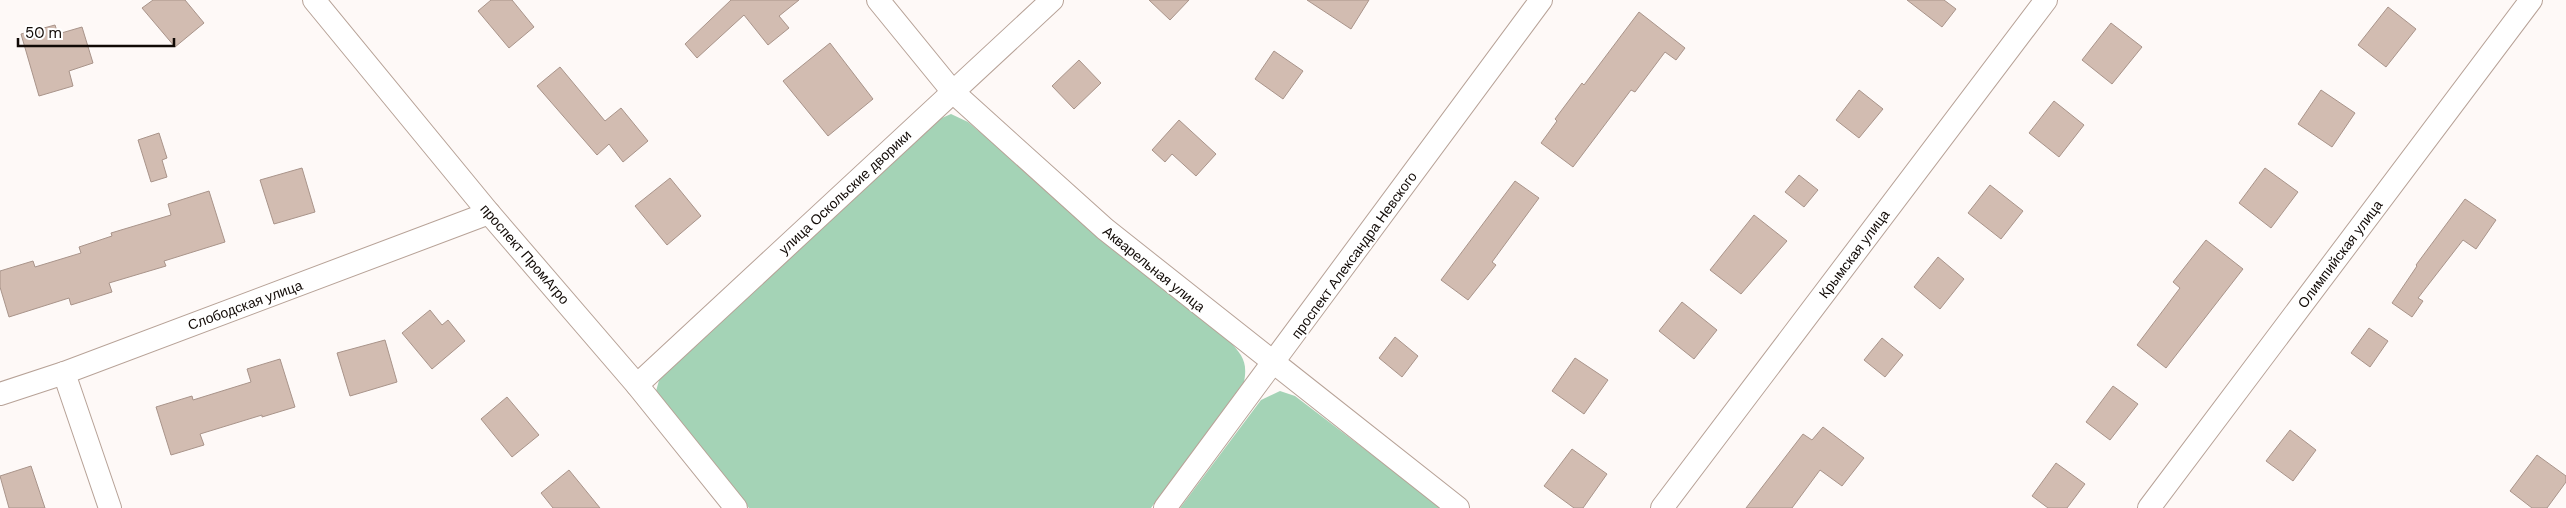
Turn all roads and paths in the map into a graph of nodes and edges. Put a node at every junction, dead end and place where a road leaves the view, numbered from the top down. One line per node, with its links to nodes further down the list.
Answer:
1 (314, 0): 8 (street, проспект ПромАгро)
2 (878, 0): 7 (street, Акварельная улица)
3 (1052, 0): 7 (street, улица Оскольские дворики)
4 (1541, 0): 9 (street, проспект Александра Невского)
5 (2046, 0): 17 (street, Крымская улица)
6 (2531, 0): 18 (street, Олимпийская улица)
7 (953, 92): 9 (street, Акварельная улица); 11 (street, улица Оскольские дворики)
8 (489, 213): 10 (street, Слободская улица); 11 (street, проспект ПромАгро)
9 (1273, 364): 15 (street, проспект Александра Невского); 16 (street, Акварельная улица)
10 (64, 372): 12 (street, Слободская улица); 13 (street)
11 (637, 385): 14 (street, проспект ПромАгро)
12 (0, 394)
13 (110, 508)
14 (736, 508)
15 (1165, 508)
16 (1458, 508)
17 (1662, 508)
18 (2149, 508)

